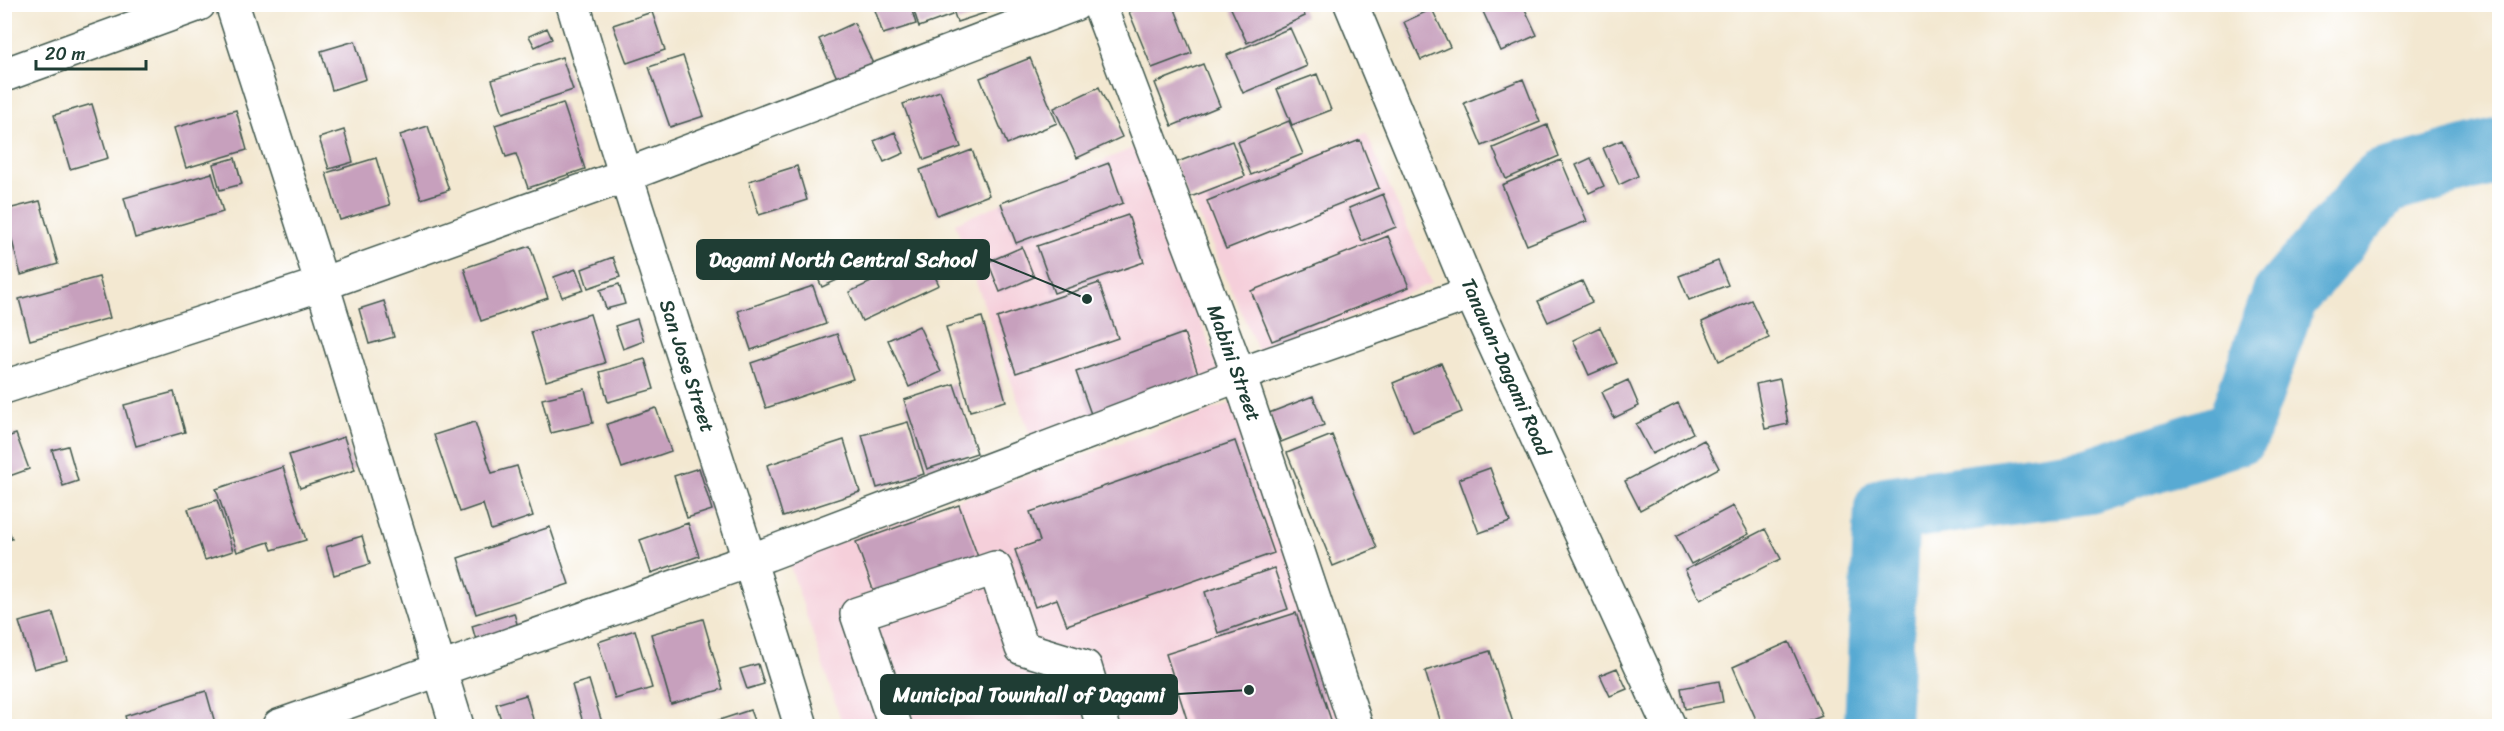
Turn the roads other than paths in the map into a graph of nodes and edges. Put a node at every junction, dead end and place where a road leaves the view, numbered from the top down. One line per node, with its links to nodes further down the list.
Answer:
1 (199, 4): 7 (street)
2 (232, 4): 9 (street)
3 (573, 4): 8 (street, San Jose Street)
4 (1075, 4): 8 (street)
5 (1099, 4): 11 (street, Mabini Street)
6 (1351, 4): 10 (street, Tanauan-Dagami Road)
7 (4, 75)
8 (624, 176): 9 (street); 13 (street, San Jose Street)
9 (322, 284): 12 (street); 14 (street)
10 (1471, 293): 11 (street); 21 (street, Tanauan-Dagami Road)
11 (1239, 375): 13 (street); 20 (street, Mabini Street)
12 (4, 387)
13 (751, 560): 14 (street); 17 (street, San Jose Street)
14 (440, 672): 15 (street); 16 (street)
15 (279, 726)
16 (457, 726)
17 (801, 726)
18 (895, 726): 19 (street)
19 (1103, 726)
20 (1356, 726)
21 (1669, 726)

